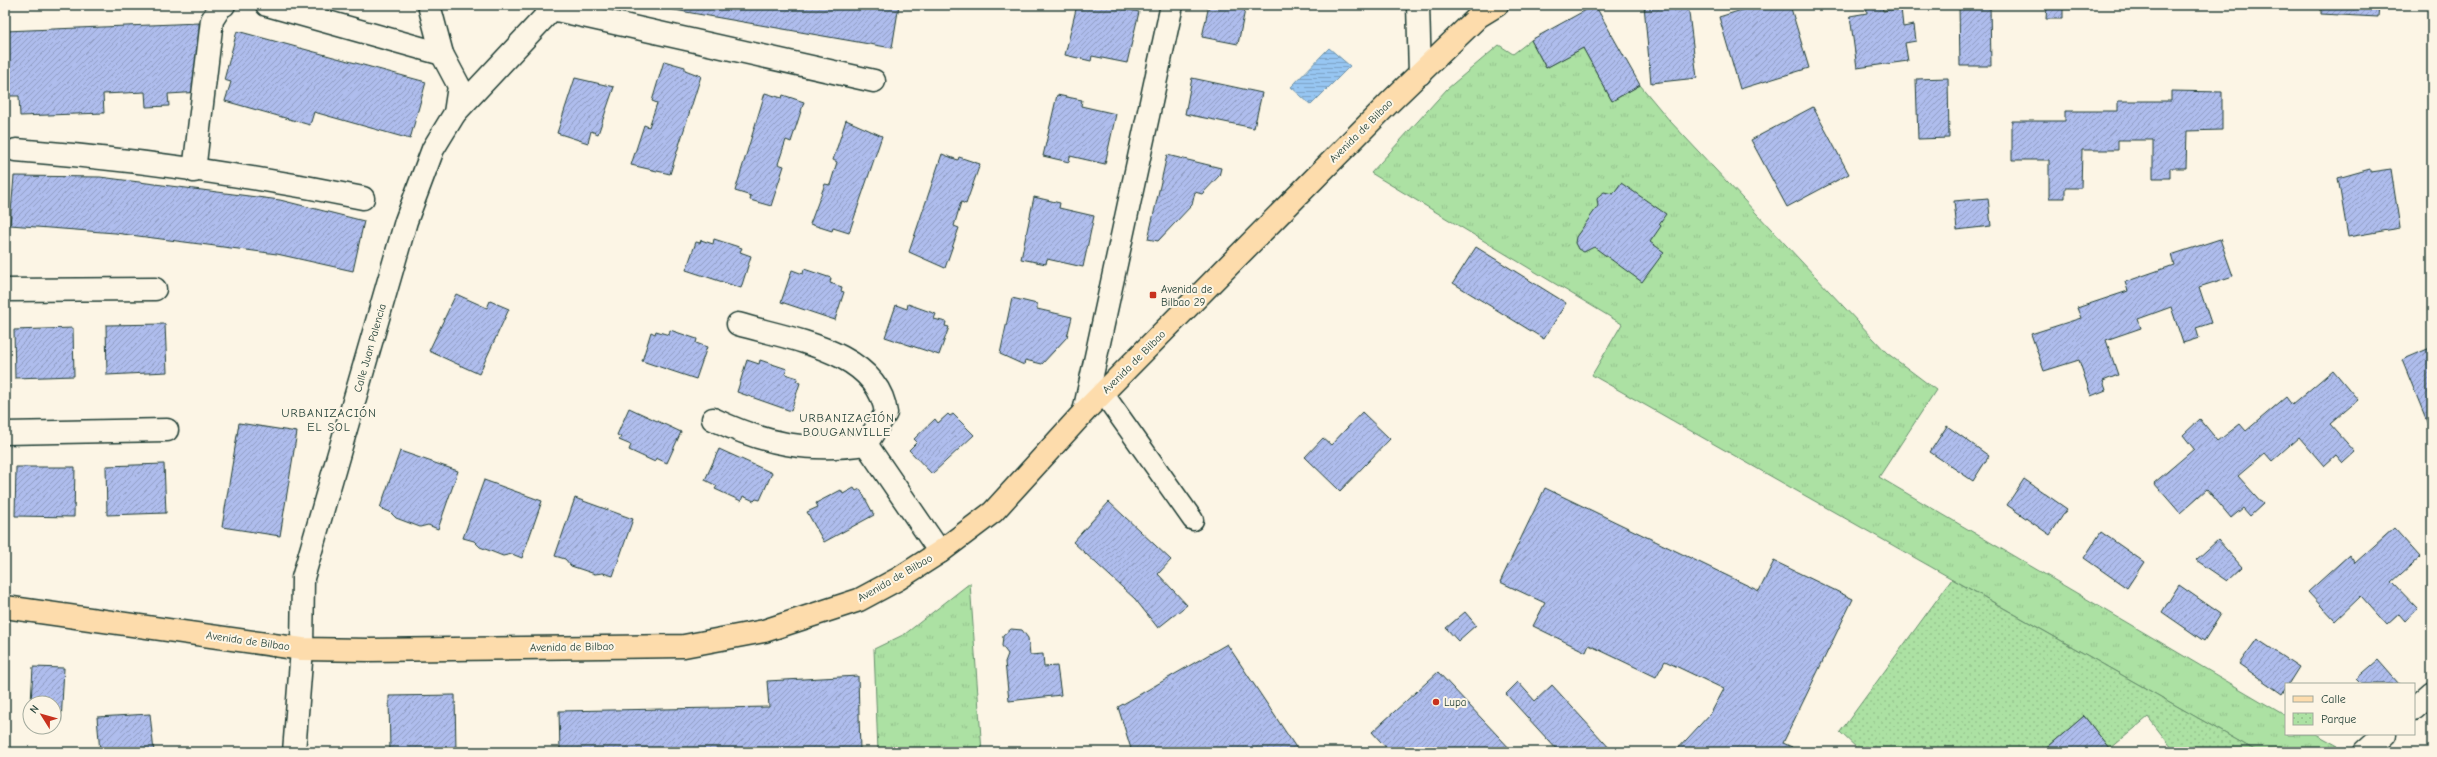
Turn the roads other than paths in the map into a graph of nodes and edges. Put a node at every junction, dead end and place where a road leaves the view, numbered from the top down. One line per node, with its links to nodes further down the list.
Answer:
1 (224, 5): 13 (street)
2 (267, 5): 8 (street)
3 (429, 5): 8 (street, Calle Juan Palencia)
4 (1172, 5): 19 (street)
5 (1418, 5): 9 (street)
6 (1497, 5): 9 (main road, Avenida de Bilbao)
7 (554, 7): 10 (street); 11 (street)
8 (442, 54): 11 (street, Calle Juan Palencia)
9 (1420, 74): 18 (main road, Avenida de Bilbao)
10 (874, 81)
11 (455, 112): 27 (street, Calle Juan Palencia)
12 (16, 150): 13 (street)
13 (194, 171): 14 (street)
14 (363, 198)
15 (155, 289): 16 (street)
16 (5, 290)
17 (738, 324): 23 (street)
18 (1103, 393): 19 (main road, Avenida de Bilbao); 24 (lane)
19 (1084, 412): 25 (main road, Avenida de Bilbao)
20 (713, 419): 23 (street)
21 (167, 430): 22 (street)
22 (5, 433)
23 (866, 444): 25 (street)
24 (1193, 520)
25 (940, 552): 27 (main road, Avenida de Bilbao)
26 (5, 607): 27 (main road, Avenida de Bilbao)
27 (302, 649): 31 (street, Calle Juan Palencia)
28 (2432, 693): 29 (street)
29 (2415, 707)
30 (2384, 735): 32 (street)
31 (294, 752)
32 (2365, 752)

